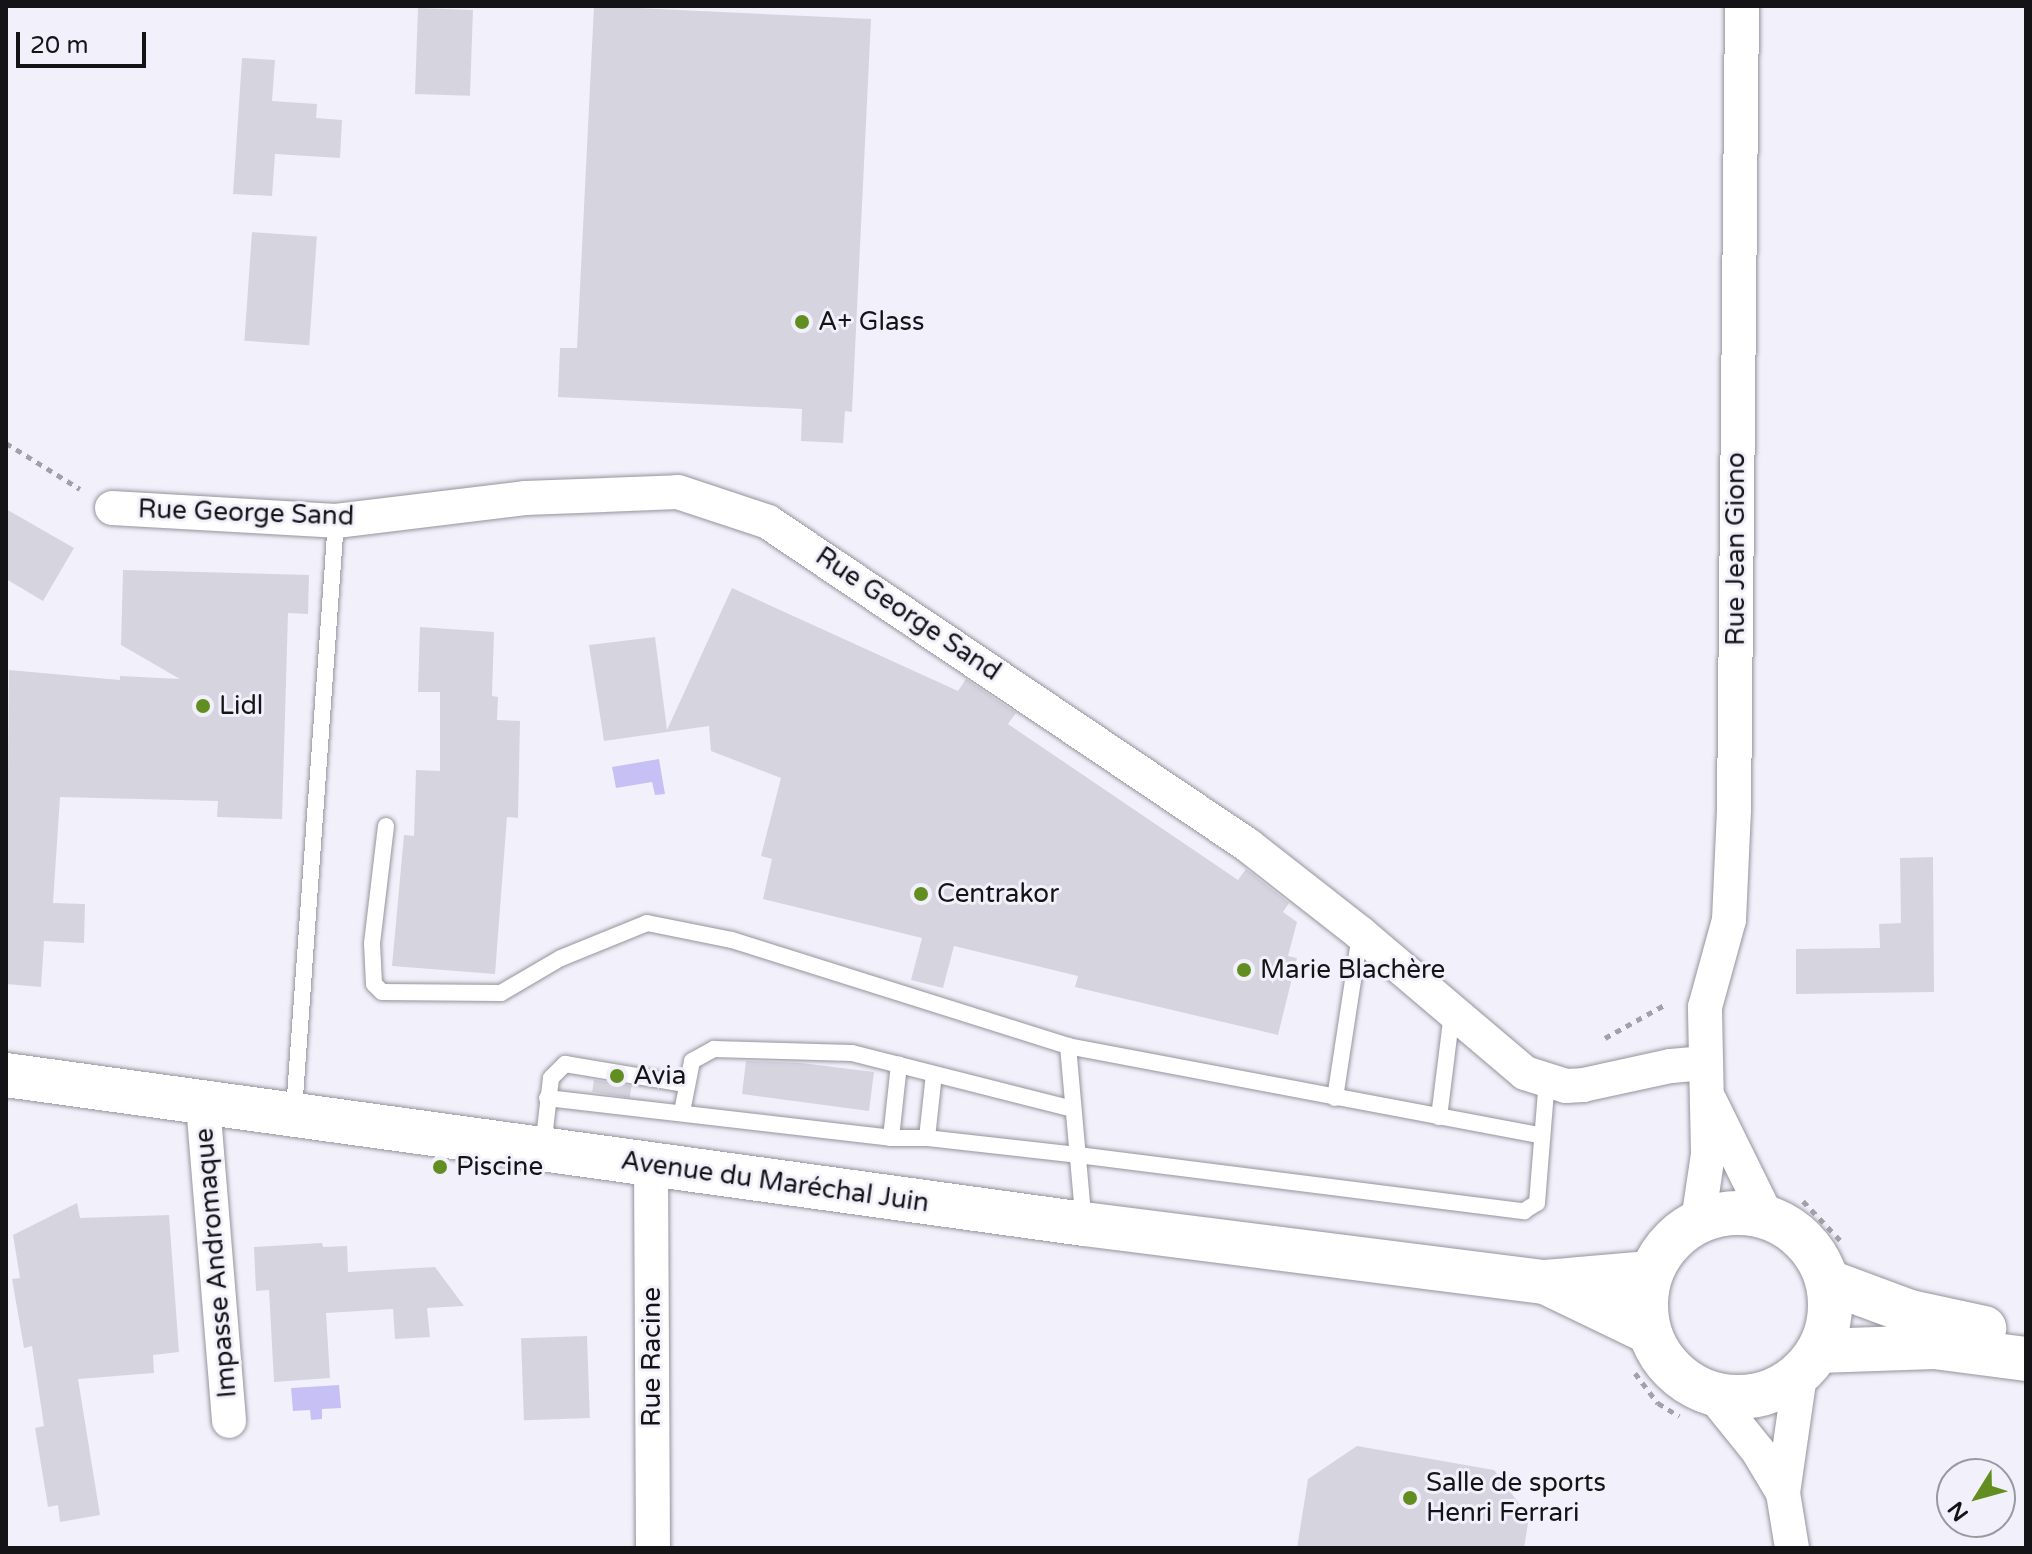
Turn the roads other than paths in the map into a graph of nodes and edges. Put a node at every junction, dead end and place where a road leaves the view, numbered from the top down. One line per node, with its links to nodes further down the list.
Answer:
1 (1742, 6): 11 (street, Rue Jean Giono)
2 (112, 508): 3 (street, Rue George Sand)
3 (336, 521): 5 (street, Rue George Sand); 19 (lane)
4 (386, 826): 7 (lane)
5 (1360, 933): 6 (street, Rue George Sand); 15 (lane)
6 (1452, 1010): 12 (street, Rue George Sand); 20 (lane)
7 (1068, 1046): 15 (lane); 17 (lane)
8 (899, 1064): 9 (lane); 13 (lane); 22 (lane)
9 (934, 1074): 17 (lane); 23 (lane)
10 (6, 1075): 16 (main road, Avenue du Maréchal Juin)
11 (1705, 1076): 12 (street); 27 (street, Rue Jean Giono); 28 (street, Rue Jean Giono)
12 (1556, 1083): 21 (lane)
13 (685, 1084): 14 (lane); 18 (lane)
14 (547, 1098): 18 (lane); 24 (lane)
15 (1335, 1098): 20 (lane)
16 (203, 1104): 19 (main road, Avenue du Maréchal Juin); 38 (street, Impasse Andromaque)
17 (1073, 1109): 25 (lane)
18 (682, 1112): 22 (lane)
19 (294, 1117): 24 (main road, Avenue du Maréchal Juin)
20 (1439, 1117): 21 (lane)
21 (1541, 1135): 25 (lane)
22 (891, 1138): 23 (lane)
23 (927, 1138): 25 (lane)
24 (543, 1151): 26 (main road, Avenue du Maréchal Juin)
25 (1078, 1155): 29 (lane)
26 (651, 1166): 29 (main road, Avenue du Maréchal Juin); 40 (street, Rue Racine)
27 (1784, 1208): 28 (main road); 30 (main road)
28 (1698, 1221): 31 (main road)
29 (1084, 1224): 32 (main road, Avenue du Maréchal Juin)
30 (1840, 1268): 33 (main road); 36 (main road)
31 (1650, 1273): 32 (main road, Avenue du Maréchal Juin); 34 (main road)
32 (1545, 1282): 34 (main road, Avenue du Maréchal Juin)
33 (2026, 1336)
34 (1636, 1347): 37 (main road)
35 (2026, 1359): 36 (main road)
36 (1809, 1363): 37 (main road); 39 (street)
37 (1702, 1410): 39 (street)
38 (229, 1421)
39 (1783, 1493): 41 (street)
40 (653, 1548)
41 (1792, 1548)

